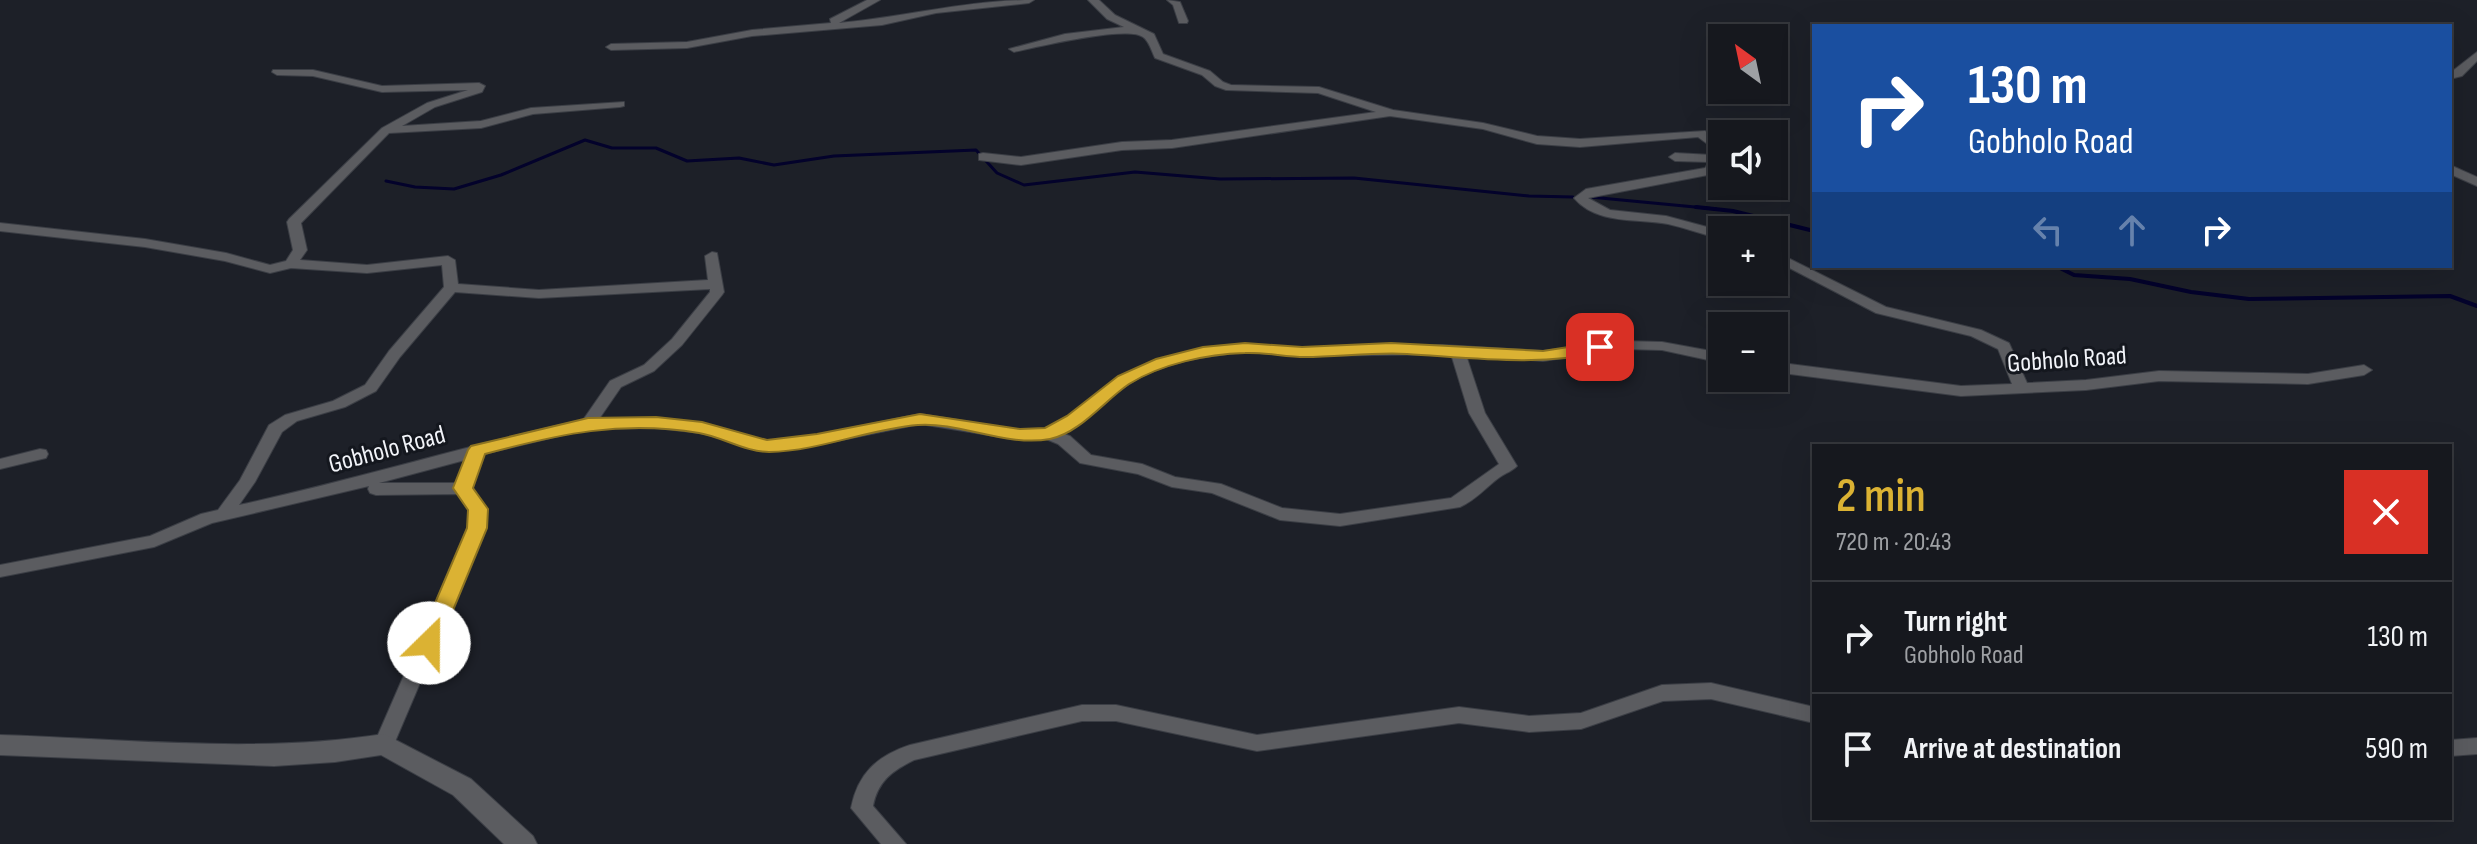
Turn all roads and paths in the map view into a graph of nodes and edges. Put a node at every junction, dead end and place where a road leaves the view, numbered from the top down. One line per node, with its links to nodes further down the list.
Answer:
1 (875, 0): 7 (street)
2 (1029, 0): 5 (street)
3 (1093, 0): 8 (street)
4 (1172, 0): 6 (street)
5 (1003, 1): 7 (street)
6 (1183, 21)
7 (828, 26): 9 (street)
8 (1136, 29): 10 (street); 15 (street)
9 (611, 47)
10 (1014, 49)
11 (2477, 55): 13 (street)
12 (277, 72): 16 (street)
13 (2452, 76)
14 (620, 104): 16 (street)
15 (1391, 113): 17 (street); 18 (street)
16 (386, 130): 28 (street)
17 (1708, 138)
18 (983, 157)
19 (1675, 157): 20 (street)
20 (1708, 159)
21 (2452, 170): 23 (street)
22 (1708, 171): 25 (street)
23 (2477, 182)
24 (0, 227): 28 (street)
25 (1708, 231)
26 (712, 256): 29 (street)
27 (1788, 262): 35 (street)
28 (291, 264): 30 (street)
29 (715, 284): 30 (street); 36 (street)
30 (451, 288): 43 (street)
31 (1457, 350): 32 (street); 37 (street); 37 (street)
32 (1708, 356)
33 (1788, 369): 35 (street, Gobholo Road)
34 (2364, 370): 35 (street, Gobholo Road)
35 (2021, 387)
36 (588, 424): 37 (street, Gobholo Road); 38 (street, Gobholo Road)
37 (1048, 434)
38 (477, 450): 41 (street); 43 (street, Gobholo Road)
39 (40, 454): 40 (street)
40 (0, 464)
41 (463, 488): 42 (street); 46 (street)
42 (376, 489)
43 (224, 514): 44 (street, Gobholo Road)
44 (0, 571)
45 (1812, 715): 51 (street)
46 (384, 744): 47 (street); 50 (street)
47 (0, 745)
48 (2477, 746): 49 (street)
49 (2452, 748)
50 (523, 844)
51 (895, 844)

